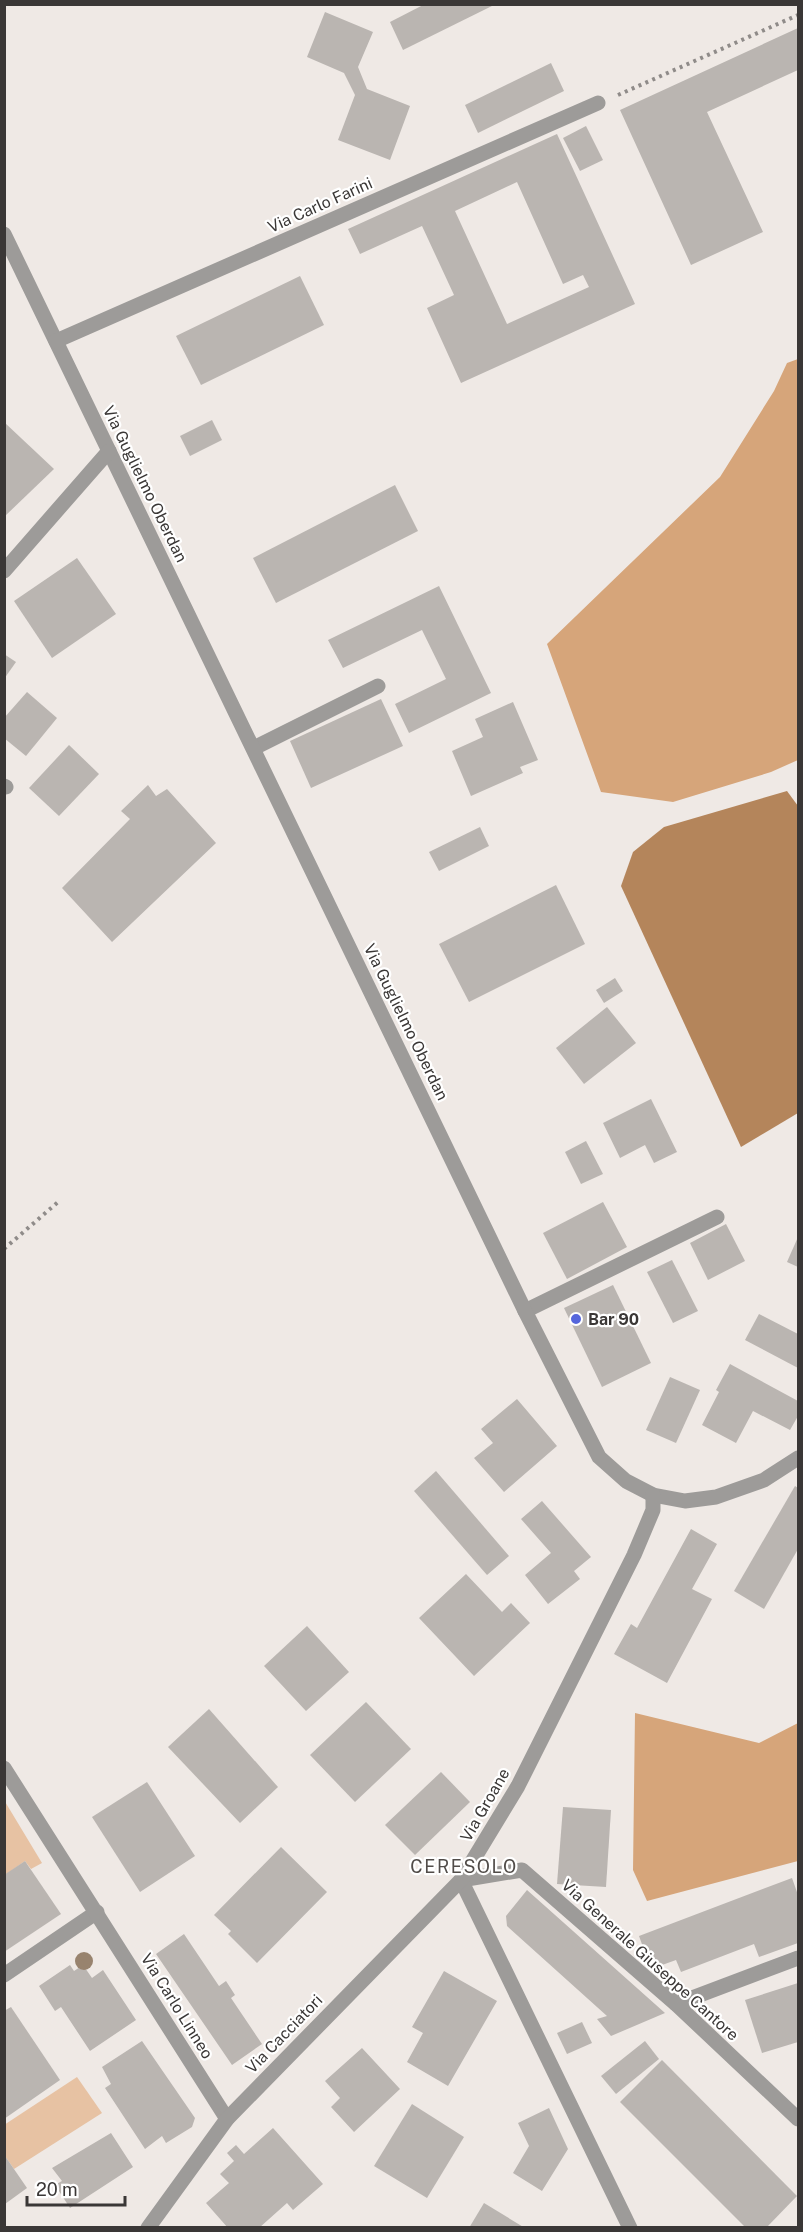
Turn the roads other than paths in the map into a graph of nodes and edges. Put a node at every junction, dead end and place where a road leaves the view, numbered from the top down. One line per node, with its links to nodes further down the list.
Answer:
1 (598, 104): 3 (street, Via Carlo Farini)
2 (4, 234): 3 (street, Via Guglielmo Oberdan)
3 (56, 341): 4 (street, Via Guglielmo Oberdan)
4 (108, 451): 5 (street); 7 (street, Via Guglielmo Oberdan)
5 (4, 571)
6 (378, 686): 7 (street)
7 (254, 748): 9 (street, Via Guglielmo Oberdan)
8 (717, 1217): 9 (street)
9 (525, 1311): 11 (street, Via Guglielmo Oberdan)
10 (798, 1458): 11 (street, Via Guglielmo Oberdan)
11 (654, 1495): 13 (street, Via Groane)
12 (4, 1768): 14 (street, Via Carlo Linneo)
13 (461, 1880): 17 (street, Via Generale Giuseppe Cantore); 18 (street, Via Cacciatori); 21 (street)
14 (97, 1912): 16 (street); 18 (street, Via Carlo Linneo)
15 (798, 1958): 17 (street)
16 (4, 1975)
17 (676, 2004): 19 (street, Via Generale Giuseppe Cantore)
18 (227, 2119): 20 (street, Via Cacciatori)
19 (798, 2119)
20 (148, 2228)
21 (630, 2228)

